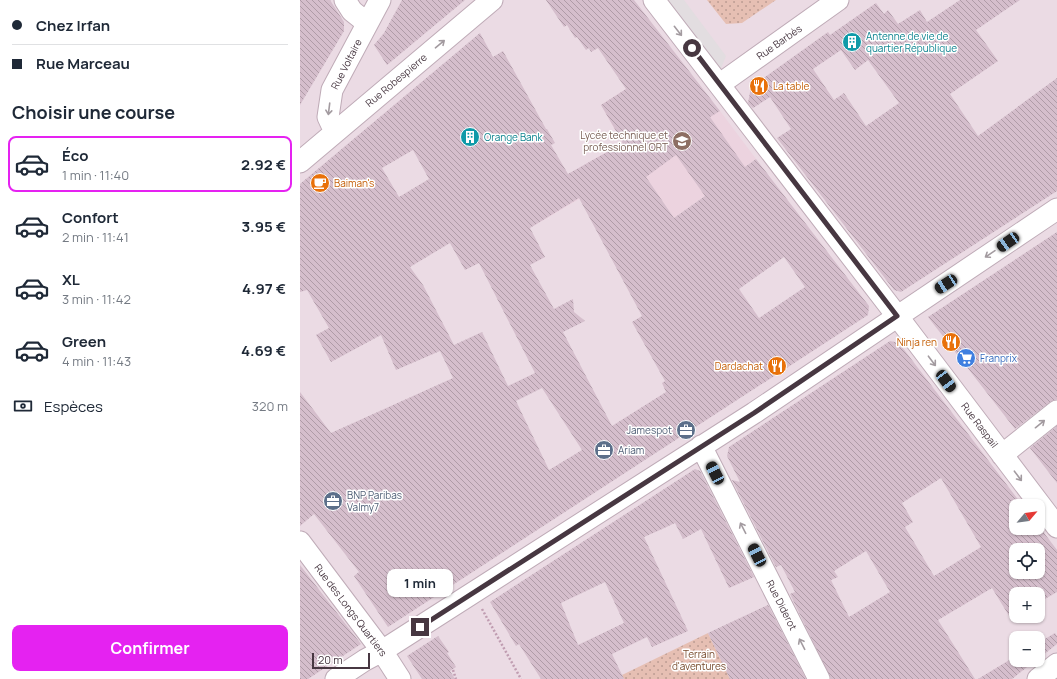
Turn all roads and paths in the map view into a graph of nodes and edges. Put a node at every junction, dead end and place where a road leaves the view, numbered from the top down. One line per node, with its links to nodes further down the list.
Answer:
1 (345, 0): 6 (street)
2 (380, 0): 6 (street, Rue Voltaire)
3 (492, 0): 8 (street, Rue Robespierre, one-way to 3)
4 (654, 0): 7 (street, Rue Raspail, one-way to 7)
5 (838, 0): 7 (street, Rue Barbès)
6 (367, 23): 8 (street, Rue Voltaire, one-way to 8)
7 (720, 84): 11 (street, Rue Raspail)
8 (335, 132): 9 (street, Rue Robespierre)
9 (300, 162)
10 (1057, 209): 11 (street, one-way to 11)
11 (897, 316): 13 (street); 14 (street, Rue Raspail, one-way to 14)
12 (1057, 411): 14 (street, one-way to 12)
13 (701, 446): 17 (street); 25 (street, Rue Diderot, one-way to 13)
14 (1002, 455): 15 (street, Rue Raspail, one-way to 15)
15 (1057, 527)
16 (300, 542): 18 (street, Rue des Longs Quartiers)
17 (472, 593): 18 (street); 24 (path)
18 (382, 651): 21 (street); 22 (street, Rue des Longs Quartiers)
19 (1057, 664): 26 (street)
20 (453, 670): 23 (path)
21 (336, 679)
22 (400, 679)
23 (456, 679)
24 (521, 679)
25 (820, 679)
26 (1038, 679)

